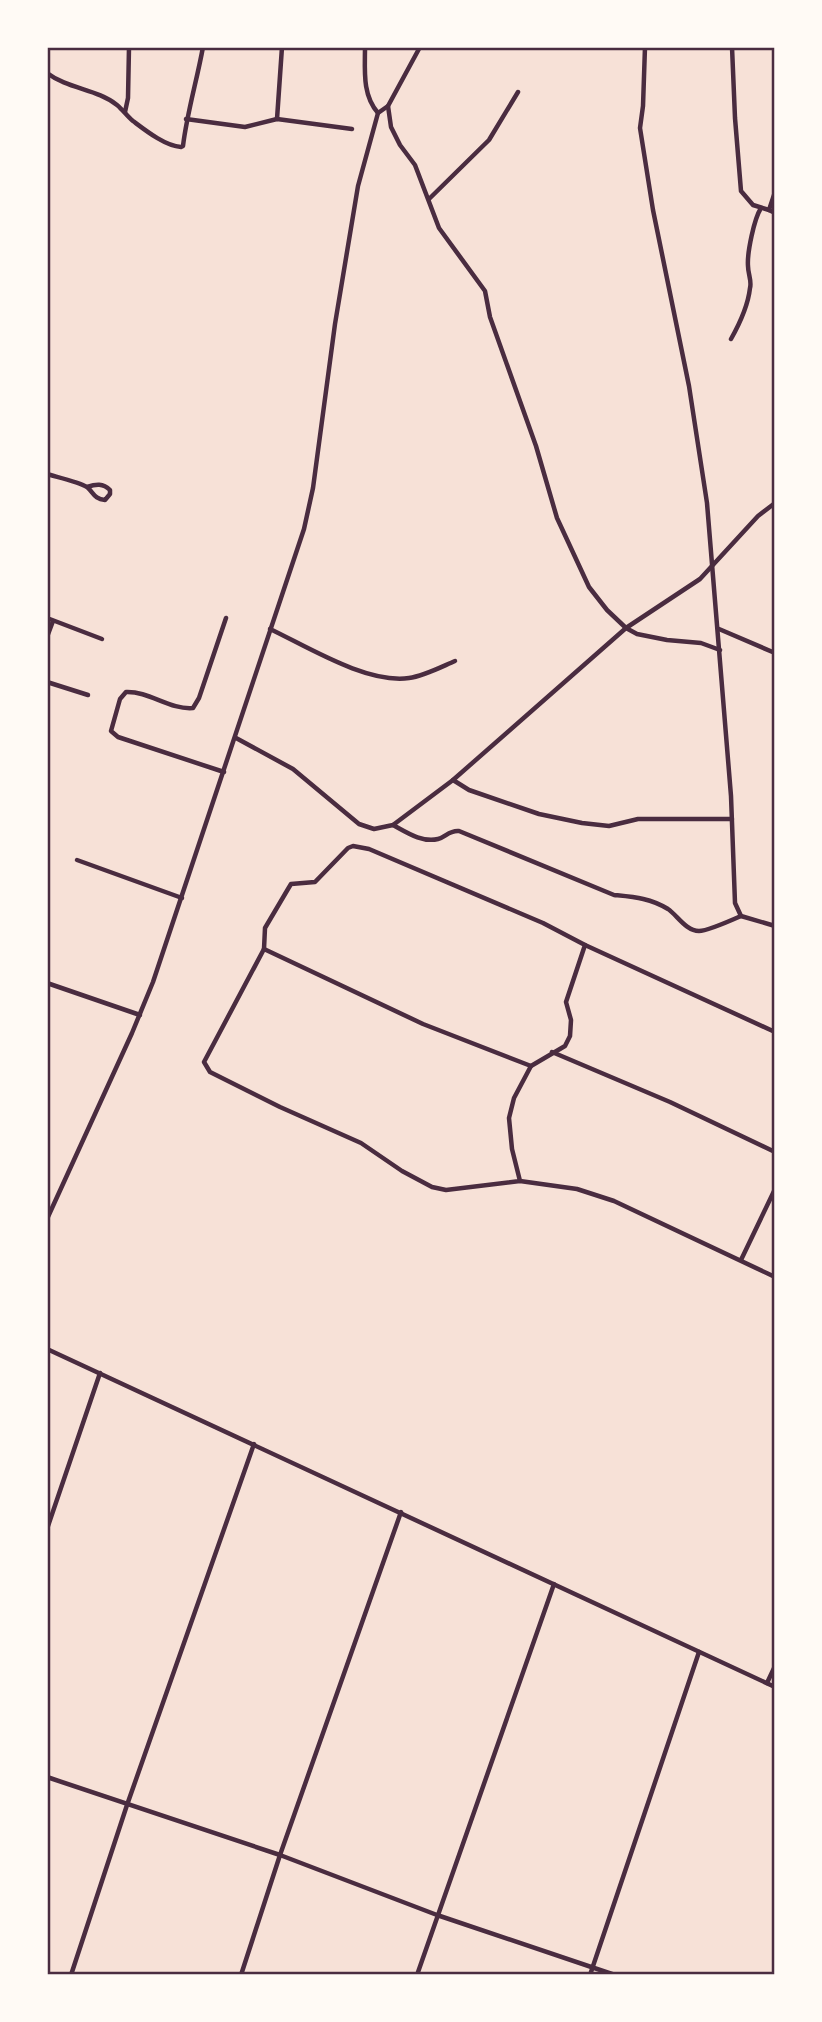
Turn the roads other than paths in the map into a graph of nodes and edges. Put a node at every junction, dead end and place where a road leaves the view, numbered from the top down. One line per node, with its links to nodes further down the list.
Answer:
1 (129, 47): 11 (street)
2 (203, 47): 13 (street)
3 (282, 47): 14 (street)
4 (365, 47): 12 (street)
5 (420, 47): 10 (street)
6 (645, 47): 24 (street)
7 (732, 47): 18 (street)
8 (47, 73): 11 (street)
9 (518, 92): 17 (street)
10 (388, 106): 12 (street); 17 (street)
11 (125, 112): 13 (street)
12 (378, 113): 28 (street)
13 (187, 119): 14 (street)
14 (276, 119): 15 (street)
15 (352, 130)
16 (775, 192): 19 (street)
17 (429, 199): 27 (street)
18 (761, 208): 19 (street); 20 (street)
19 (772, 211)
20 (731, 339)
21 (47, 474): 22 (street)
22 (87, 487): 22 (street)
23 (775, 502): 24 (street)
24 (713, 566): 27 (street); 29 (street)
25 (226, 618): 38 (street)
26 (50, 620): 30 (street); 31 (street)
27 (626, 628): 32 (street); 39 (street)
28 (270, 629): 34 (street); 37 (street)
29 (719, 629): 32 (street); 33 (street)
30 (47, 637)
31 (102, 639)
32 (720, 650): 40 (street)
33 (775, 653)
34 (455, 661)
35 (47, 682): 36 (street)
36 (88, 695)
37 (236, 738): 38 (street); 41 (street)
38 (224, 772): 43 (street)
39 (453, 780): 40 (street); 41 (street)
40 (732, 819): 44 (street)
41 (393, 825): 44 (street)
42 (77, 860): 43 (street)
43 (182, 898): 49 (street)
44 (741, 916): 45 (street)
45 (775, 926)
46 (585, 945): 47 (street); 50 (street); 51 (street)
47 (264, 948): 52 (street); 54 (street)
48 (47, 983): 49 (street)
49 (140, 1015): 56 (street)
50 (775, 1032)
51 (552, 1052): 52 (street); 53 (street)
52 (531, 1066): 54 (street)
53 (775, 1152)
54 (520, 1181): 57 (street)
55 (775, 1189): 57 (street)
56 (47, 1219)
57 (741, 1260): 58 (street)
58 (775, 1277)
59 (47, 1349): 60 (street)
60 (100, 1373): 61 (street); 63 (street)
61 (254, 1444): 62 (street); 70 (street)
62 (401, 1512): 64 (street); 71 (street)
63 (47, 1530)
64 (554, 1584): 65 (street); 72 (street)
65 (699, 1652): 67 (street); 73 (street)
66 (775, 1666): 67 (street)
67 (767, 1683): 68 (street)
68 (775, 1687)
69 (47, 1777): 70 (street)
70 (127, 1805): 71 (street); 74 (street)
71 (280, 1855): 72 (street); 75 (street)
72 (437, 1915): 73 (street); 76 (street)
73 (593, 1967): 77 (street); 78 (street)
74 (71, 1975)
75 (241, 1975)
76 (417, 1975)
77 (590, 1975)
78 (615, 1975)

